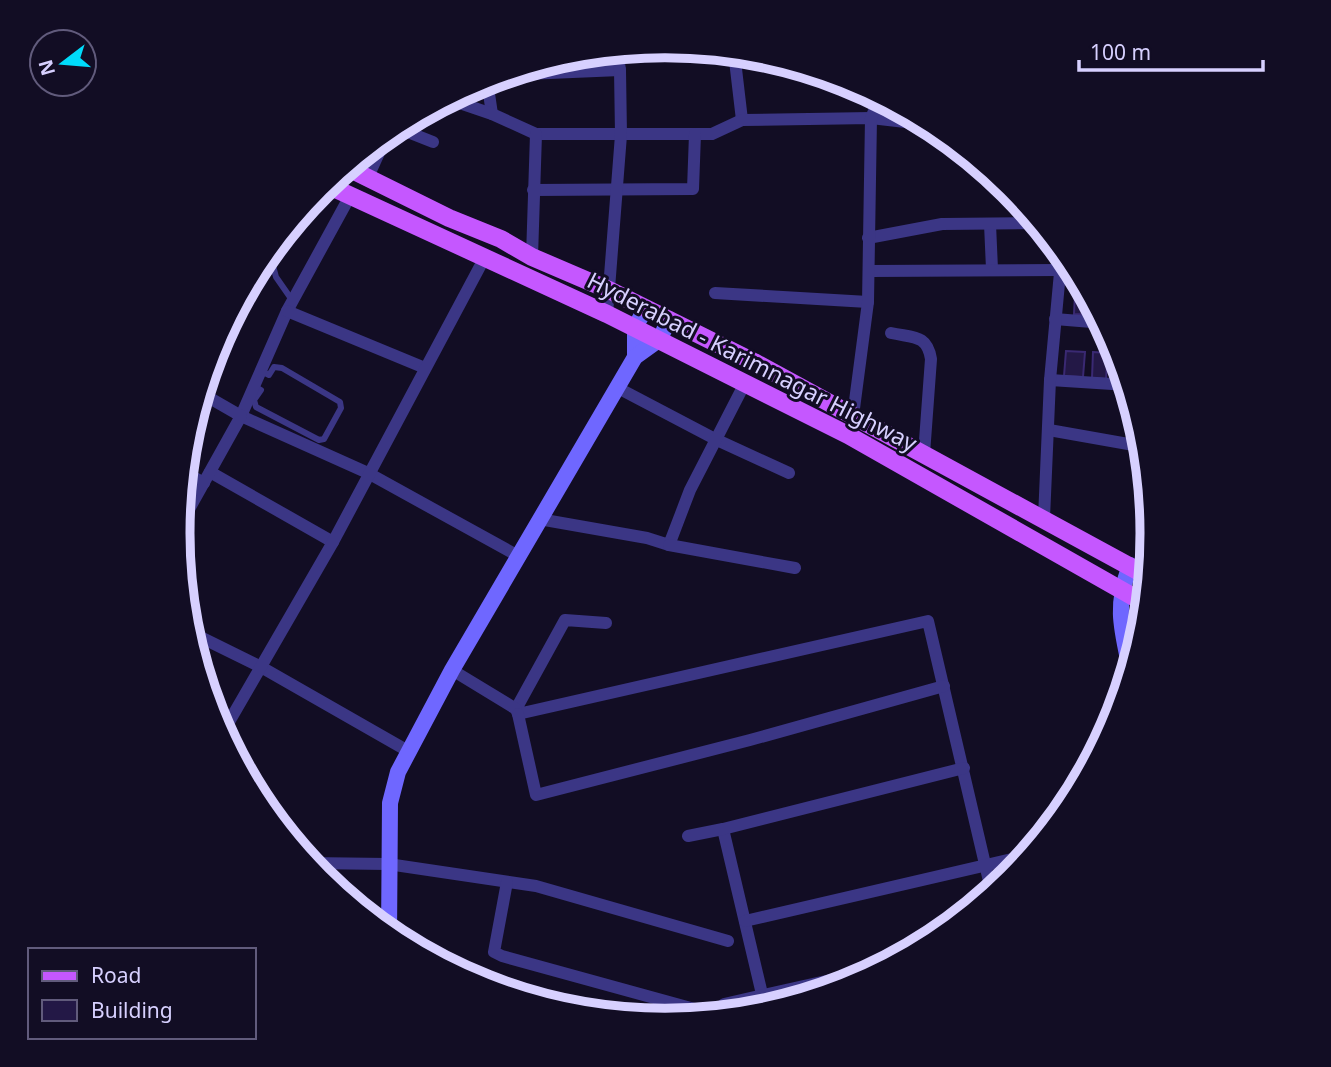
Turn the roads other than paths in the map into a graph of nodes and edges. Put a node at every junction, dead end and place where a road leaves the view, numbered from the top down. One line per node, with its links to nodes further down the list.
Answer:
1 (619, 60): 3 (street)
2 (735, 63): 10 (street)
3 (620, 70): 4 (street); 15 (street)
4 (545, 73)
5 (489, 92): 8 (street)
6 (462, 104): 8 (street)
7 (876, 107): 9 (street)
8 (492, 114): 13 (street)
9 (871, 118): 10 (street); 11 (street); 26 (street)
10 (742, 120): 14 (street)
11 (904, 122)
12 (409, 133): 16 (street)
13 (536, 134): 15 (street); 21 (street)
14 (695, 134): 15 (street); 22 (street)
15 (621, 135): 22 (street)
16 (433, 142)
17 (378, 154): 19 (street)
18 (357, 172): 19 (main road, Hyderabad - Karimnagar Highway)
19 (368, 177): 28 (main road, Hyderabad - Karimnagar Highway)
20 (337, 190): 23 (main road, Hyderabad - Karimnagar Highway)
21 (533, 190): 22 (street); 28 (street)
22 (616, 191): 33 (street)
23 (350, 196): 27 (main road, Hyderabad - Karimnagar Highway); 36 (street)
24 (990, 223): 25 (street); 26 (street); 30 (street)
25 (1026, 223)
26 (868, 238): 32 (street)
27 (485, 257): 38 (main road, Hyderabad - Karimnagar Highway); 46 (street)
28 (532, 257): 33 (main road, Hyderabad - Karimnagar Highway)
29 (273, 265): 36 (lane)
30 (992, 270): 31 (street); 32 (street)
31 (1059, 270): 40 (street)
32 (870, 271): 35 (street)
33 (609, 290): 37 (main road, Hyderabad - Karimnagar Highway); 38 (street)
34 (715, 293): 35 (street)
35 (868, 302): 55 (street)
36 (290, 307): 46 (street); 47 (street)
37 (646, 308): 39 (main road, Hyderabad - Karimnagar Highway); 42 (street)
38 (607, 314): 42 (main road, Hyderabad - Karimnagar Highway)
39 (670, 319): 44 (street); 55 (main road, Hyderabad - Karimnagar Highway)
40 (1055, 319): 41 (street); 48 (street)
41 (1091, 322)
42 (635, 327): 44 (main road, Hyderabad - Karimnagar Highway); 45 (street)
43 (891, 333): 59 (street)
44 (660, 339): 45 (street); 49 (main road, Hyderabad - Karimnagar Highway)
45 (635, 357): 52 (street)
46 (425, 368): 60 (street)
47 (261, 371): 51 (street); 51 (lane)
48 (1050, 380): 50 (street); 56 (street)
49 (745, 383): 57 (street); 73 (main road, Hyderabad - Karimnagar Highway)
50 (1117, 384)
51 (254, 386): 54 (street)
52 (618, 388): 57 (street); 66 (street)
53 (210, 398): 54 (street)
54 (241, 416): 60 (street); 63 (street)
55 (853, 416): 59 (main road, Hyderabad - Karimnagar Highway)
56 (1049, 430): 58 (street); 65 (street)
57 (716, 440): 61 (street); 68 (street)
58 (1133, 445)
59 (924, 454): 65 (main road, Hyderabad - Karimnagar Highway)
60 (368, 473): 67 (street); 69 (street)
61 (789, 473)
62 (194, 474): 63 (street)
63 (207, 477): 64 (street); 67 (street)
64 (191, 506)
65 (1044, 518): 70 (main road, Hyderabad - Karimnagar Highway)
66 (539, 519): 68 (street); 69 (street)
67 (333, 542): 78 (street)
68 (669, 545): 71 (street)
69 (520, 557): 79 (street)
70 (1130, 565): 72 (main road, Hyderabad - Karimnagar Highway); 73 (street)
71 (795, 568)
72 (1139, 571)
73 (1121, 589): 74 (main road, Hyderabad - Karimnagar Highway); 77 (street)
74 (1137, 598)
75 (606, 623): 81 (street)
76 (202, 638): 78 (street)
77 (1127, 650)
78 (261, 667): 82 (street); 83 (street)
79 (452, 670): 81 (street); 83 (street)
80 (944, 687): 81 (street); 81 (street); 84 (street)
81 (517, 711)
82 (229, 722)
83 (408, 751): 89 (street)
84 (964, 768): 85 (street); 90 (street)
85 (723, 829): 86 (street); 94 (street)
86 (688, 835)
87 (1012, 859): 90 (street)
88 (323, 863): 89 (street)
89 (388, 864): 91 (street); 93 (street)
90 (986, 864): 92 (street); 94 (street)
91 (507, 881): 95 (street); 100 (street)
92 (989, 881)
93 (389, 920)
94 (744, 921): 97 (street)
95 (728, 941)
96 (827, 981): 97 (street)
97 (762, 995): 98 (street); 99 (street)
98 (763, 999)
99 (724, 1004)
100 (691, 1008)

